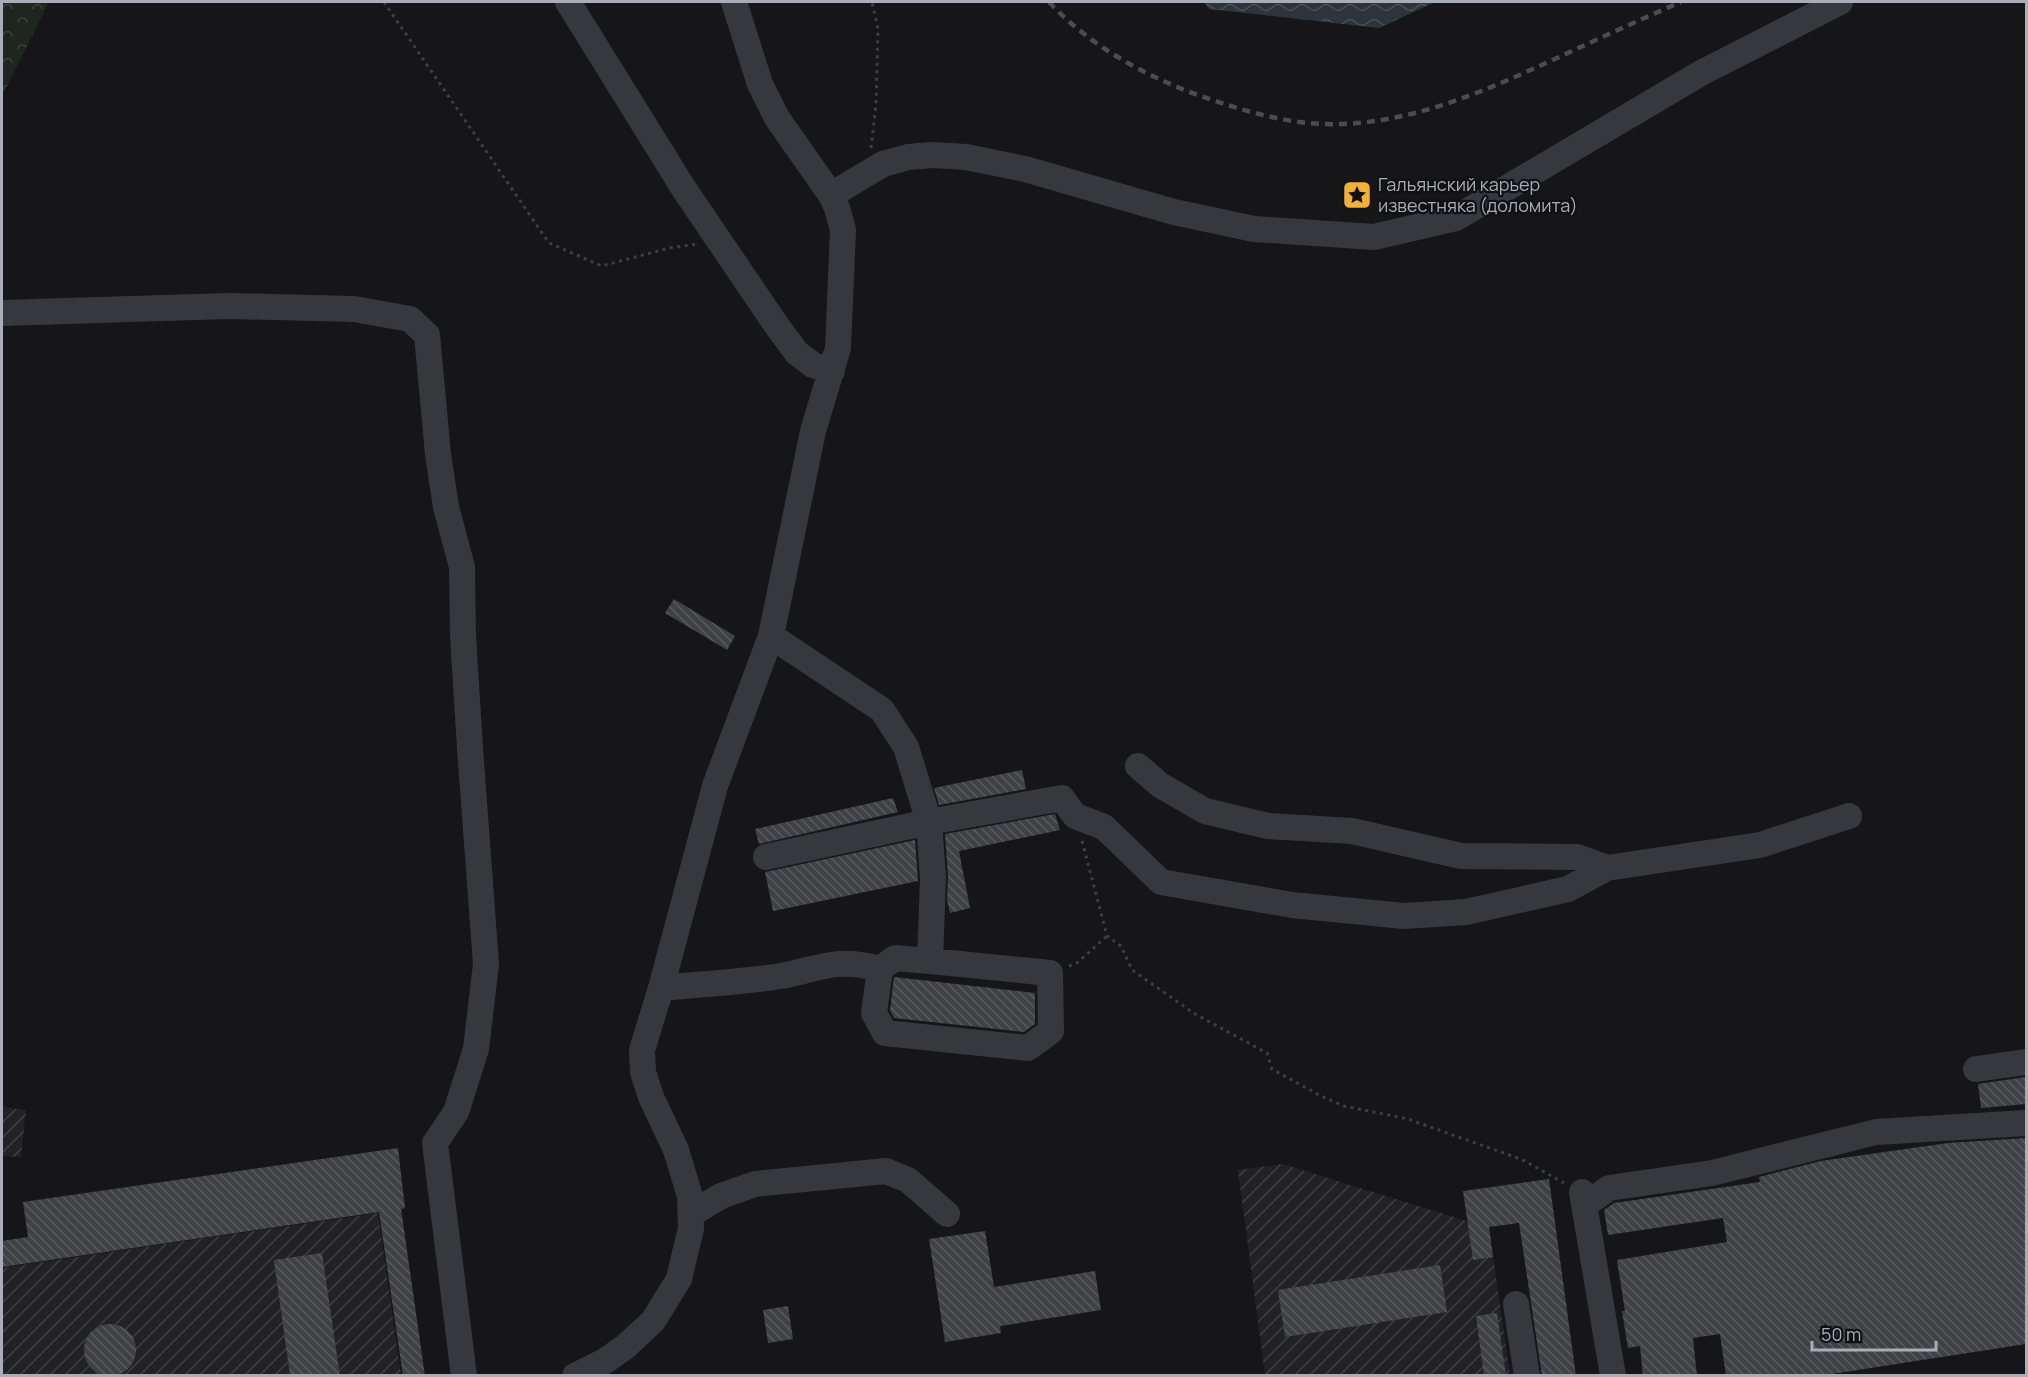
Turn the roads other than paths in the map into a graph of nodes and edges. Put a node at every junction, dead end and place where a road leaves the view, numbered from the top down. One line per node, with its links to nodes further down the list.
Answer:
1 (568, 2): 6 (street)
2 (734, 2): 4 (street)
3 (1840, 2): 4 (street)
4 (831, 195): 6 (street)
5 (2, 313): 22 (street)
6 (832, 371): 7 (street)
7 (771, 636): 10 (street); 15 (street)
8 (1138, 766): 12 (street)
9 (1849, 816): 12 (street)
10 (929, 822): 11 (street); 12 (street); 13 (street)
11 (766, 857)
12 (1607, 868)
13 (930, 961): 14 (street); 14 (street)
14 (880, 969): 15 (street)
15 (661, 988): 19 (street)
16 (2026, 1062): 17 (street)
17 (1976, 1069)
18 (2026, 1123): 25 (street)
19 (691, 1214): 20 (street); 23 (street)
20 (947, 1214)
21 (1516, 1304): 24 (street)
22 (464, 1376)
23 (575, 1376)
24 (1527, 1376)
25 (1613, 1376)

